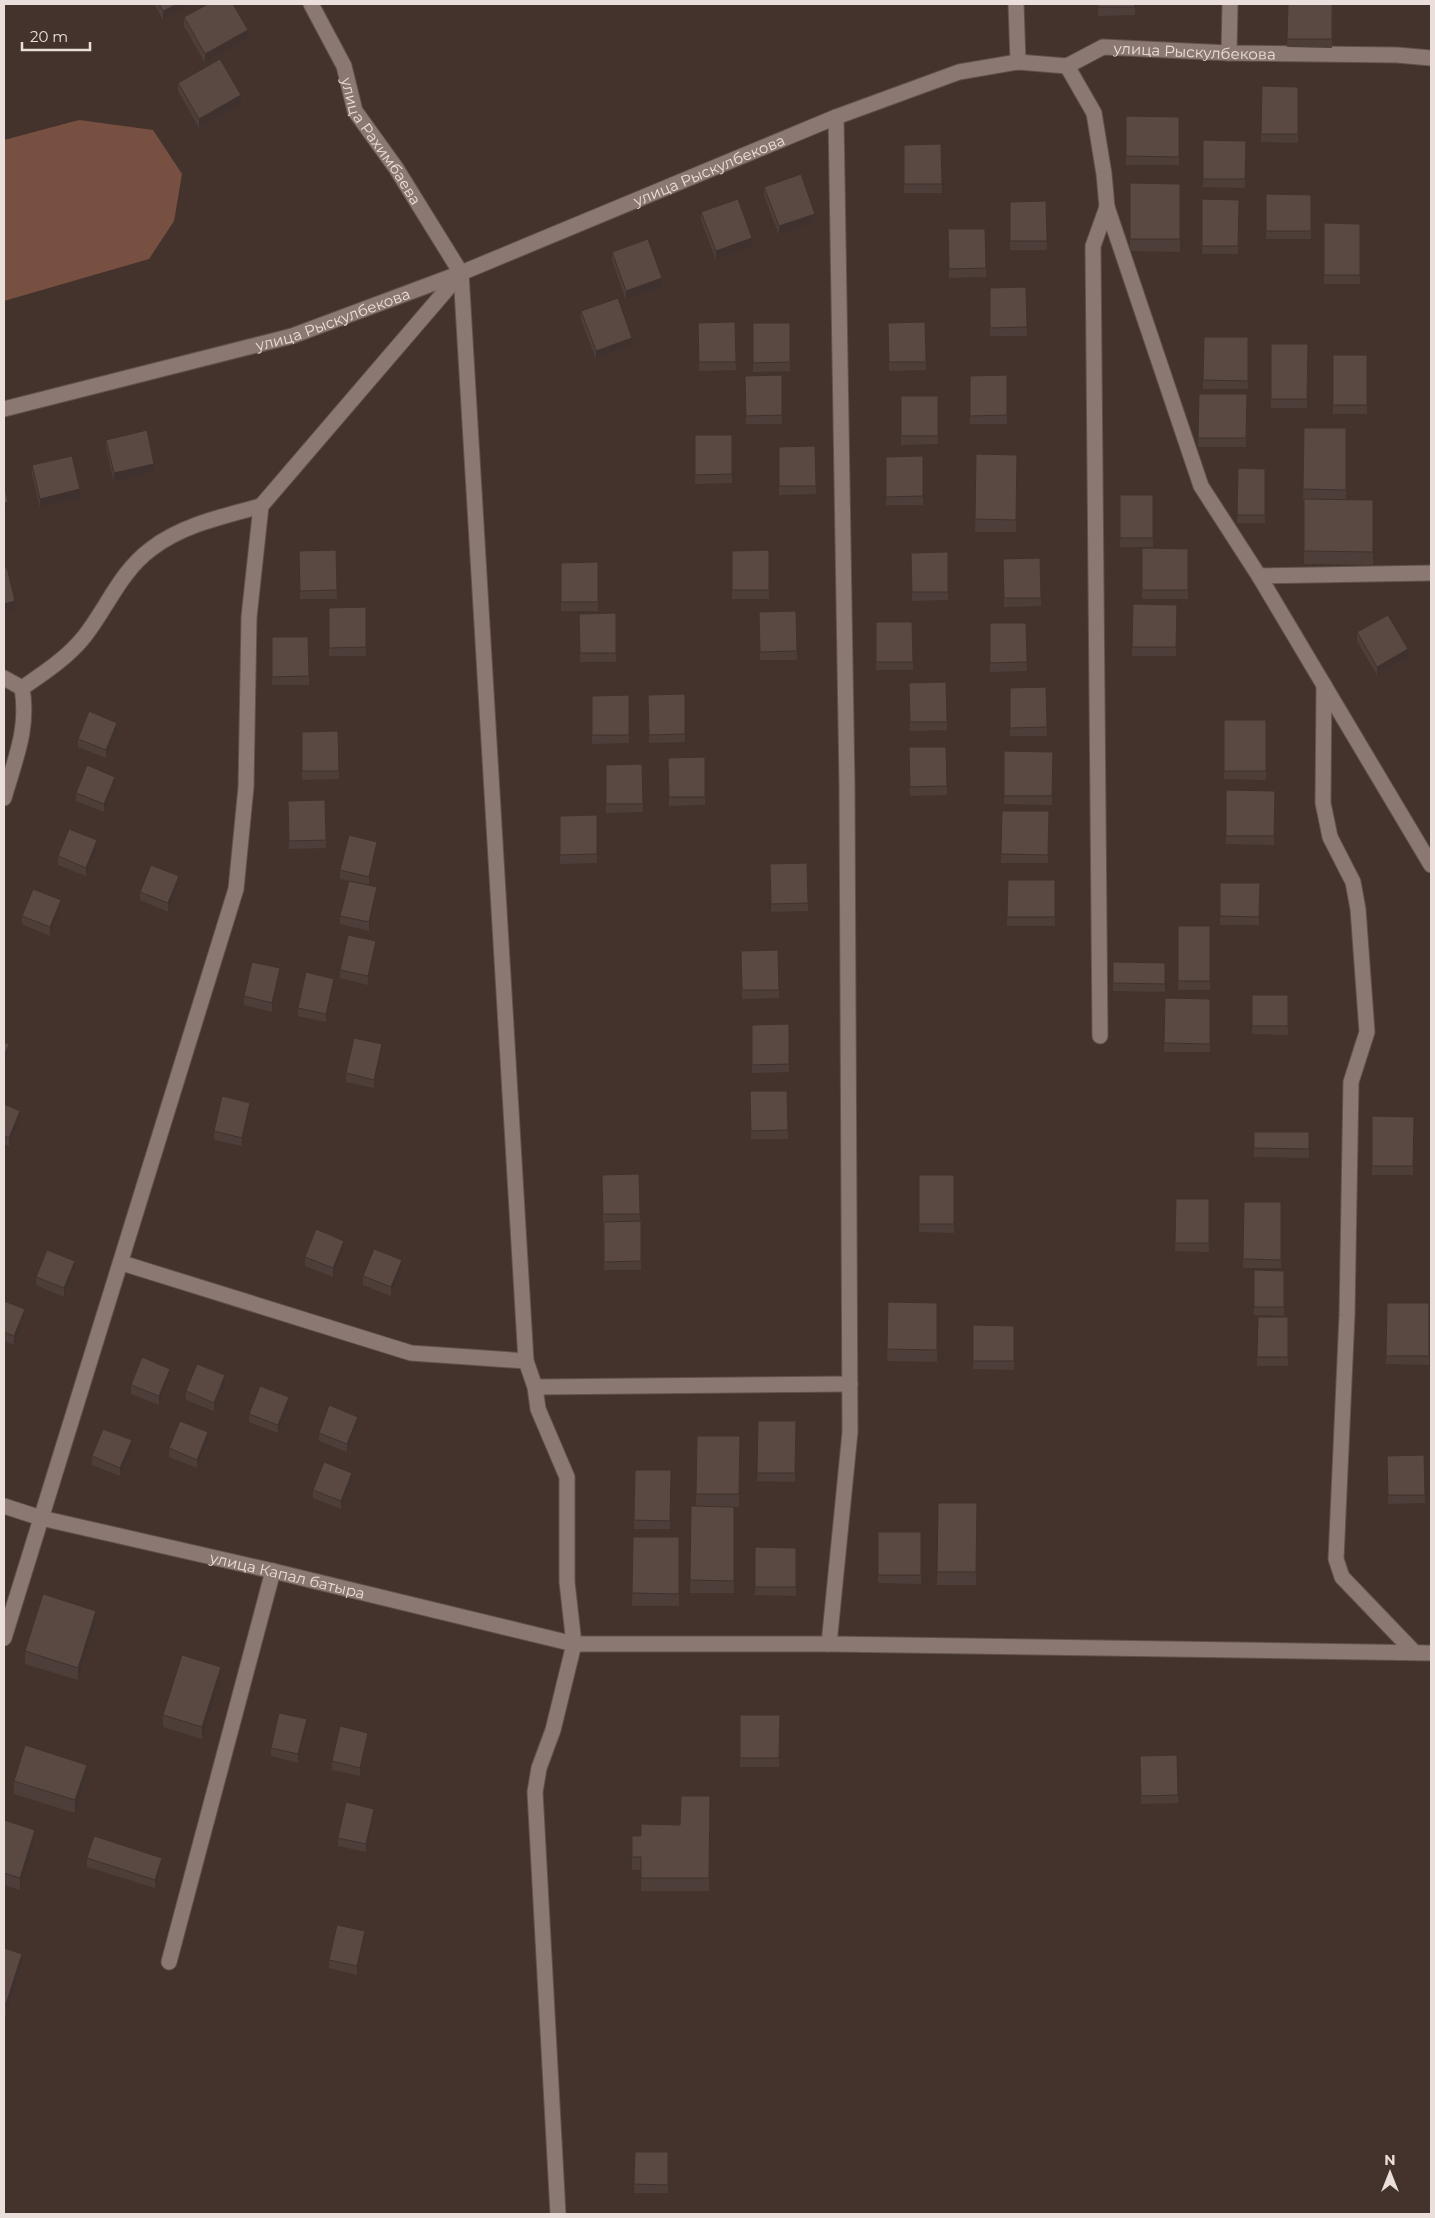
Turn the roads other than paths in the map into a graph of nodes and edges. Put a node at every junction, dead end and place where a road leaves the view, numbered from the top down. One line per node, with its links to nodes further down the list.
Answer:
1 (311, 4): 10 (street, улица Рахимбаева)
2 (1016, 4): 6 (street)
3 (1230, 4): 4 (street)
4 (1229, 53): 5 (street, улица Рыскулбекова); 7 (street, улица Рыскулбекова)
5 (1431, 58)
6 (1018, 62): 7 (street, улица Рыскулбекова); 8 (street, улица Рыскулбекова)
7 (1067, 66): 9 (street)
8 (836, 117): 10 (street, улица Рыскулбекова); 23 (street)
9 (1107, 207): 14 (street); 20 (street)
10 (461, 273): 11 (street, улица Рыскулбекова); 12 (street); 22 (street)
11 (4, 409)
12 (261, 506): 17 (street); 21 (street)
13 (1431, 573): 14 (street)
14 (1259, 576): 16 (street)
15 (4, 678): 17 (street)
16 (1324, 685): 19 (street); 31 (street)
17 (22, 688): 18 (street)
18 (4, 798)
19 (1431, 865)
20 (1100, 1036)
21 (122, 1262): 22 (street); 26 (street)
22 (526, 1361): 24 (street)
23 (850, 1384): 24 (street); 30 (street)
24 (535, 1386): 29 (street)
25 (4, 1506): 26 (street, улица Капал батыра)
26 (42, 1518): 27 (street, улица Капал батыра); 28 (street)
27 (273, 1571): 29 (street, улица Капал батыра); 33 (street)
28 (4, 1638)
29 (574, 1644): 30 (street, улица Капал батыра); 34 (street)
30 (829, 1644): 31 (street, улица Капал батыра)
31 (1414, 1652): 32 (street, улица Капал батыра)
32 (1431, 1653)
33 (169, 1962)
34 (558, 2214)

